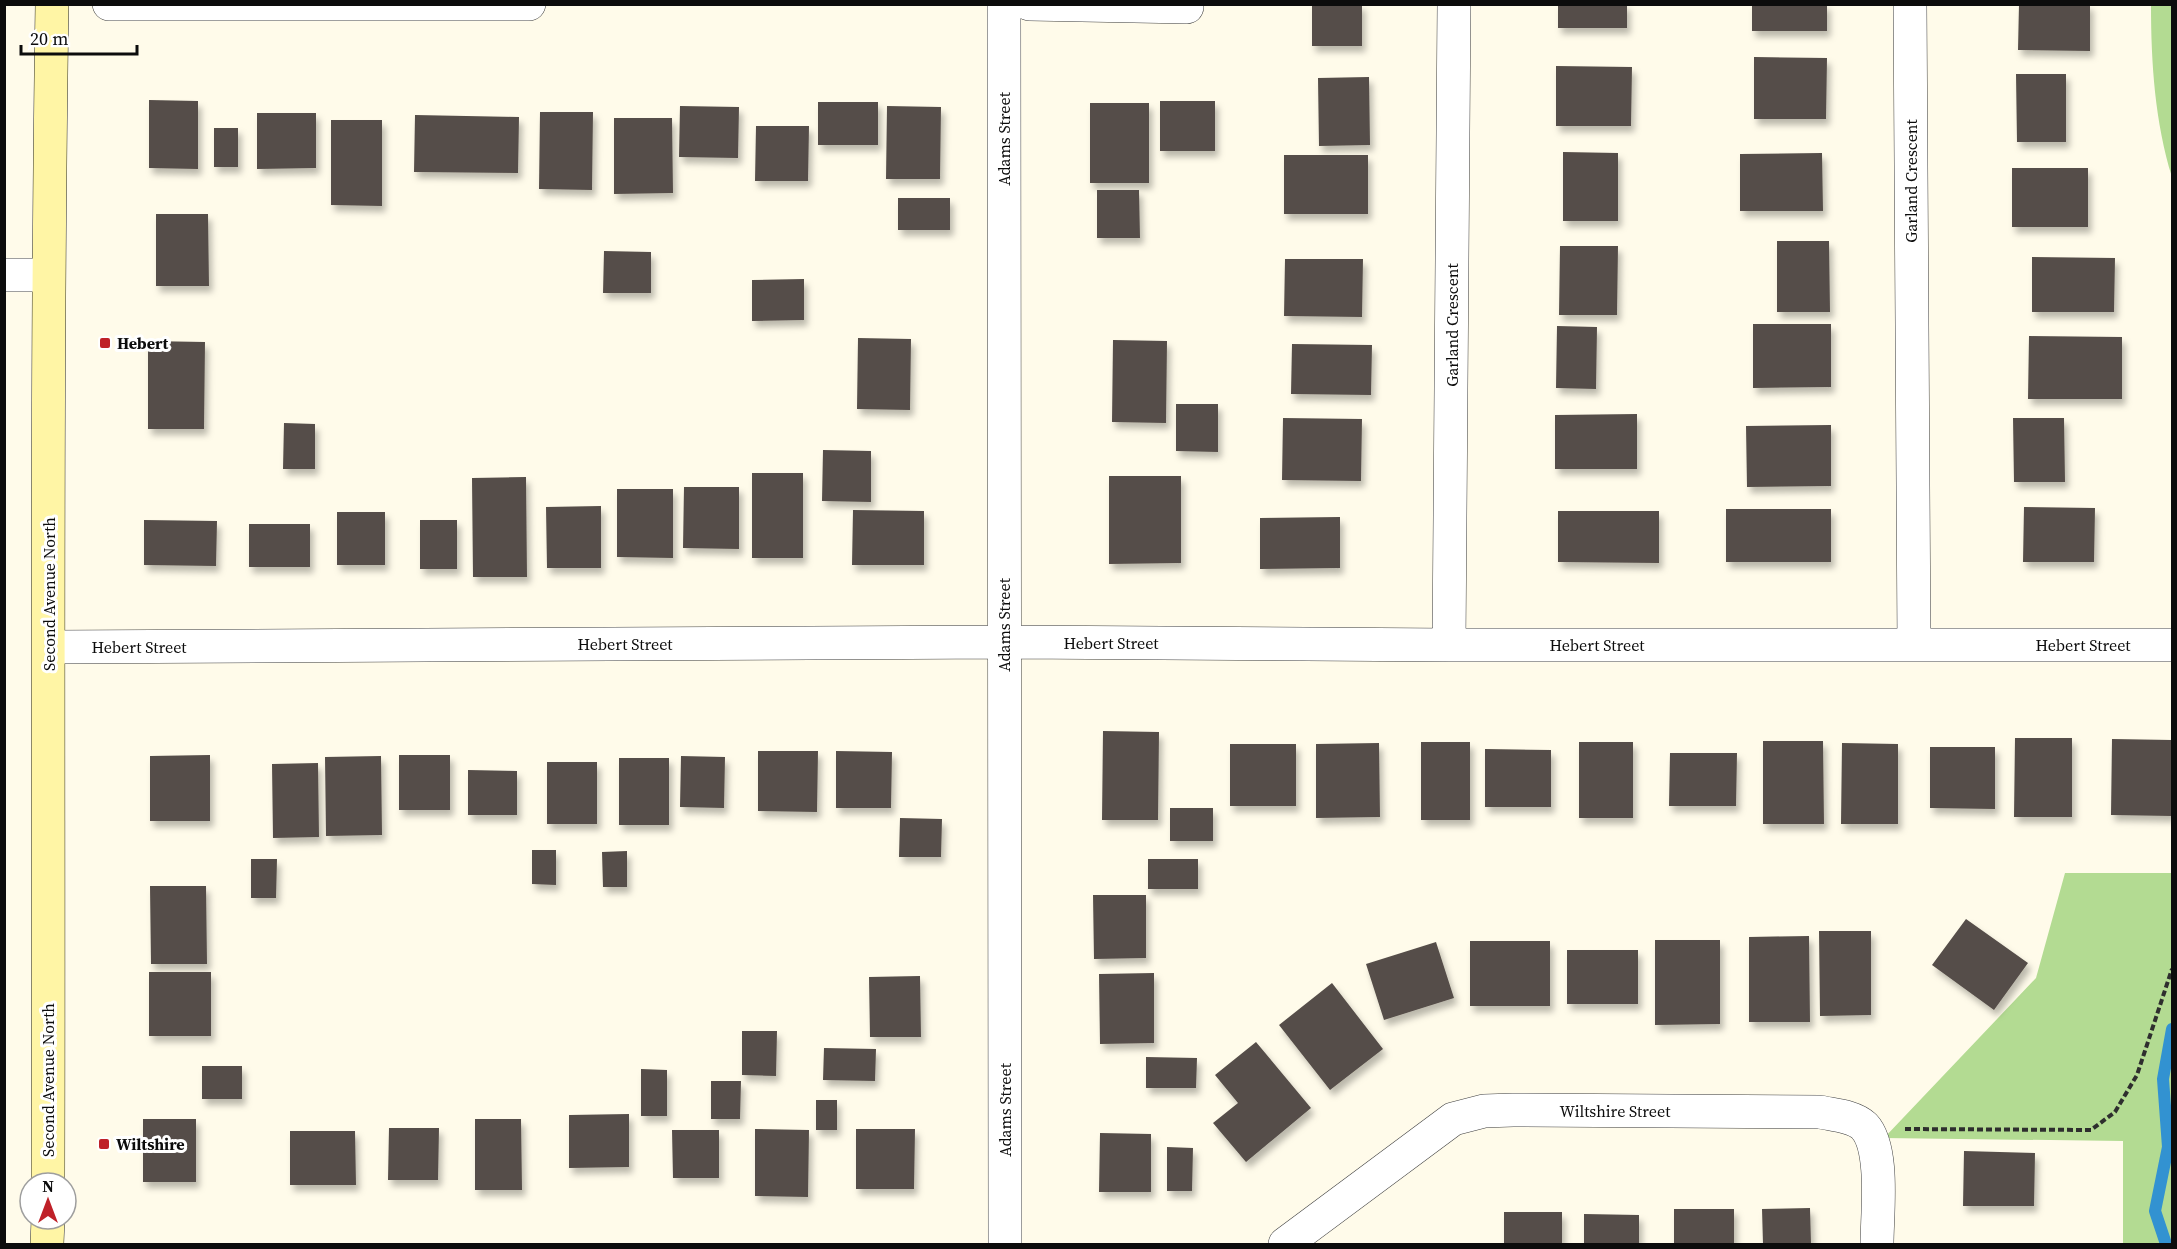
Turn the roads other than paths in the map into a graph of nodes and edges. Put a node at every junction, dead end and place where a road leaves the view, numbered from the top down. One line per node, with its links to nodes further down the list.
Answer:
1 (52, 4): 10 (main road, Second Avenue North)
2 (109, 4): 3 (street)
3 (529, 4)
4 (1004, 4): 11 (street, Adams Street)
5 (1029, 4): 8 (street)
6 (1454, 4): 12 (street, Garland Crescent)
7 (1910, 4): 13 (street, Garland Crescent)
8 (1187, 7)
9 (4, 274): 10 (street)
10 (48, 274): 15 (main road, Second Avenue North)
11 (1004, 642): 12 (street, Hebert Street); 15 (street, Hebert Street); 17 (street, Adams Street)
12 (1449, 645): 13 (street, Hebert Street)
13 (1914, 645): 14 (street, Hebert Street)
14 (2172, 645)
15 (50, 647): 16 (main road, Second Avenue North)
16 (48, 1171)
17 (1005, 1245)
18 (1285, 1245): 19 (street, Wiltshire Street)
19 (1877, 1245)

